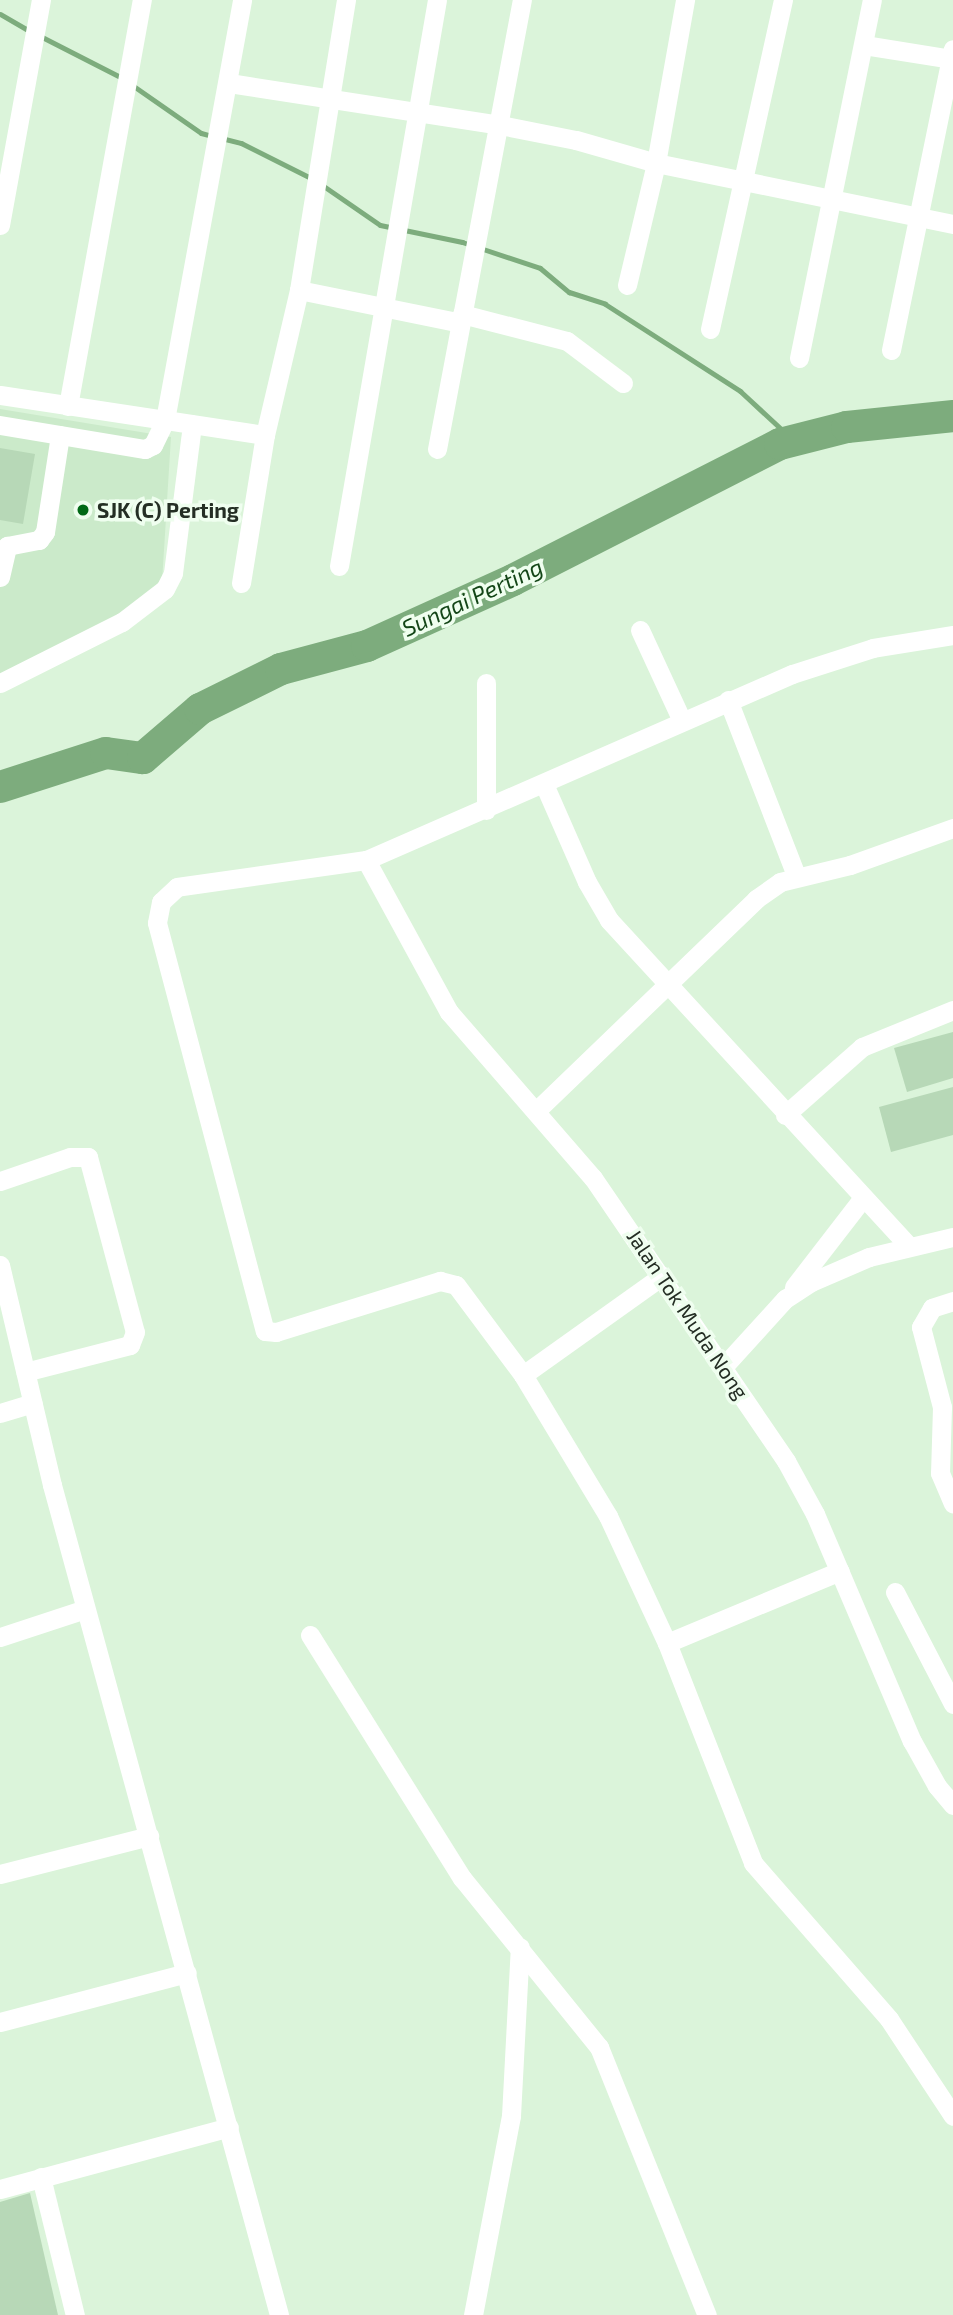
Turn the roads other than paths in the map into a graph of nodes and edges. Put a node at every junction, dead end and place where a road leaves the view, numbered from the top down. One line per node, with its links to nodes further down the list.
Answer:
1 (41, 0): 22 (street)
2 (142, 0): 32 (street)
3 (242, 0): 12 (street)
4 (346, 0): 13 (street)
5 (437, 0): 14 (street)
6 (522, 0): 16 (street)
7 (685, 0): 17 (street)
8 (783, 0): 18 (street)
9 (872, 0): 10 (street)
10 (864, 46): 11 (street); 19 (street)
11 (952, 54): 15 (street)
12 (229, 83): 13 (street); 33 (street)
13 (329, 99): 14 (street); 24 (street)
14 (419, 112): 16 (street); 25 (street)
15 (946, 114): 20 (street)
16 (500, 125): 17 (street); 26 (street)
17 (656, 163): 18 (street); 23 (street)
18 (742, 178): 19 (street); 27 (street)
19 (833, 199): 20 (street); 29 (street)
20 (919, 217): 21 (street); 28 (street)
21 (953, 223)
22 (0, 225)
23 (627, 285)
24 (299, 290): 25 (street); 37 (street)
25 (384, 308): 26 (street); 39 (street)
26 (462, 319): 30 (street); 38 (street)
27 (710, 329)
28 (891, 350)
29 (800, 358)
30 (623, 383)
31 (0, 395): 32 (street)
32 (68, 406): 33 (street)
33 (165, 420): 34 (street); 36 (street)
34 (192, 424): 37 (street); 44 (street)
35 (0, 425): 36 (street)
36 (60, 435): 40 (street)
37 (265, 435): 41 (street)
38 (437, 449)
39 (339, 565)
40 (0, 577)
41 (241, 583)
42 (640, 630): 47 (street)
43 (953, 635): 46 (street)
44 (0, 683)
45 (486, 683): 49 (street)
46 (728, 700): 47 (street); 52 (street)
47 (681, 721): 48 (street)
48 (544, 784): 49 (street); 53 (street)
49 (486, 810): 51 (street)
50 (953, 828): 52 (street)
51 (366, 860): 55 (street, Jalan Tok Muda Nong); 67 (street)
52 (796, 874): 53 (street)
53 (665, 985): 55 (street); 56 (street)
54 (953, 1010): 56 (street)
55 (536, 1111): 62 (street, Jalan Tok Muda Nong)
56 (785, 1115): 58 (street)
57 (0, 1181): 66 (street)
58 (862, 1199): 60 (street); 63 (street)
59 (953, 1237): 60 (street)
60 (908, 1245): 63 (street)
61 (0, 1265): 66 (street)
62 (662, 1276): 65 (street, Jalan Tok Muda Nong); 67 (street)
63 (785, 1299): 65 (street)
64 (953, 1301): 70 (street)
65 (724, 1366): 72 (street, Jalan Tok Muda Nong)
66 (25, 1372): 68 (street)
67 (523, 1375): 77 (street)
68 (33, 1403): 69 (street); 74 (street)
69 (0, 1413)
70 (946, 1458): 71 (street)
71 (953, 1503)
72 (840, 1571): 77 (street); 79 (street, Jalan Tok Muda Nong)
73 (895, 1592): 78 (street)
74 (85, 1609): 76 (street); 80 (street)
75 (310, 1635): 82 (street)
76 (0, 1637)
77 (667, 1643): 85 (street)
78 (953, 1704)
79 (953, 1805)
80 (149, 1836): 81 (street); 83 (street)
81 (0, 1874)
82 (520, 1947): 91 (street); 92 (street)
83 (187, 1973): 84 (street); 86 (street)
84 (0, 2022)
85 (953, 2116)
86 (229, 2127): 87 (street); 90 (street)
87 (41, 2178): 88 (street); 89 (street)
88 (0, 2189)
89 (75, 2315)
90 (279, 2315)
91 (473, 2315)
92 (707, 2315)

